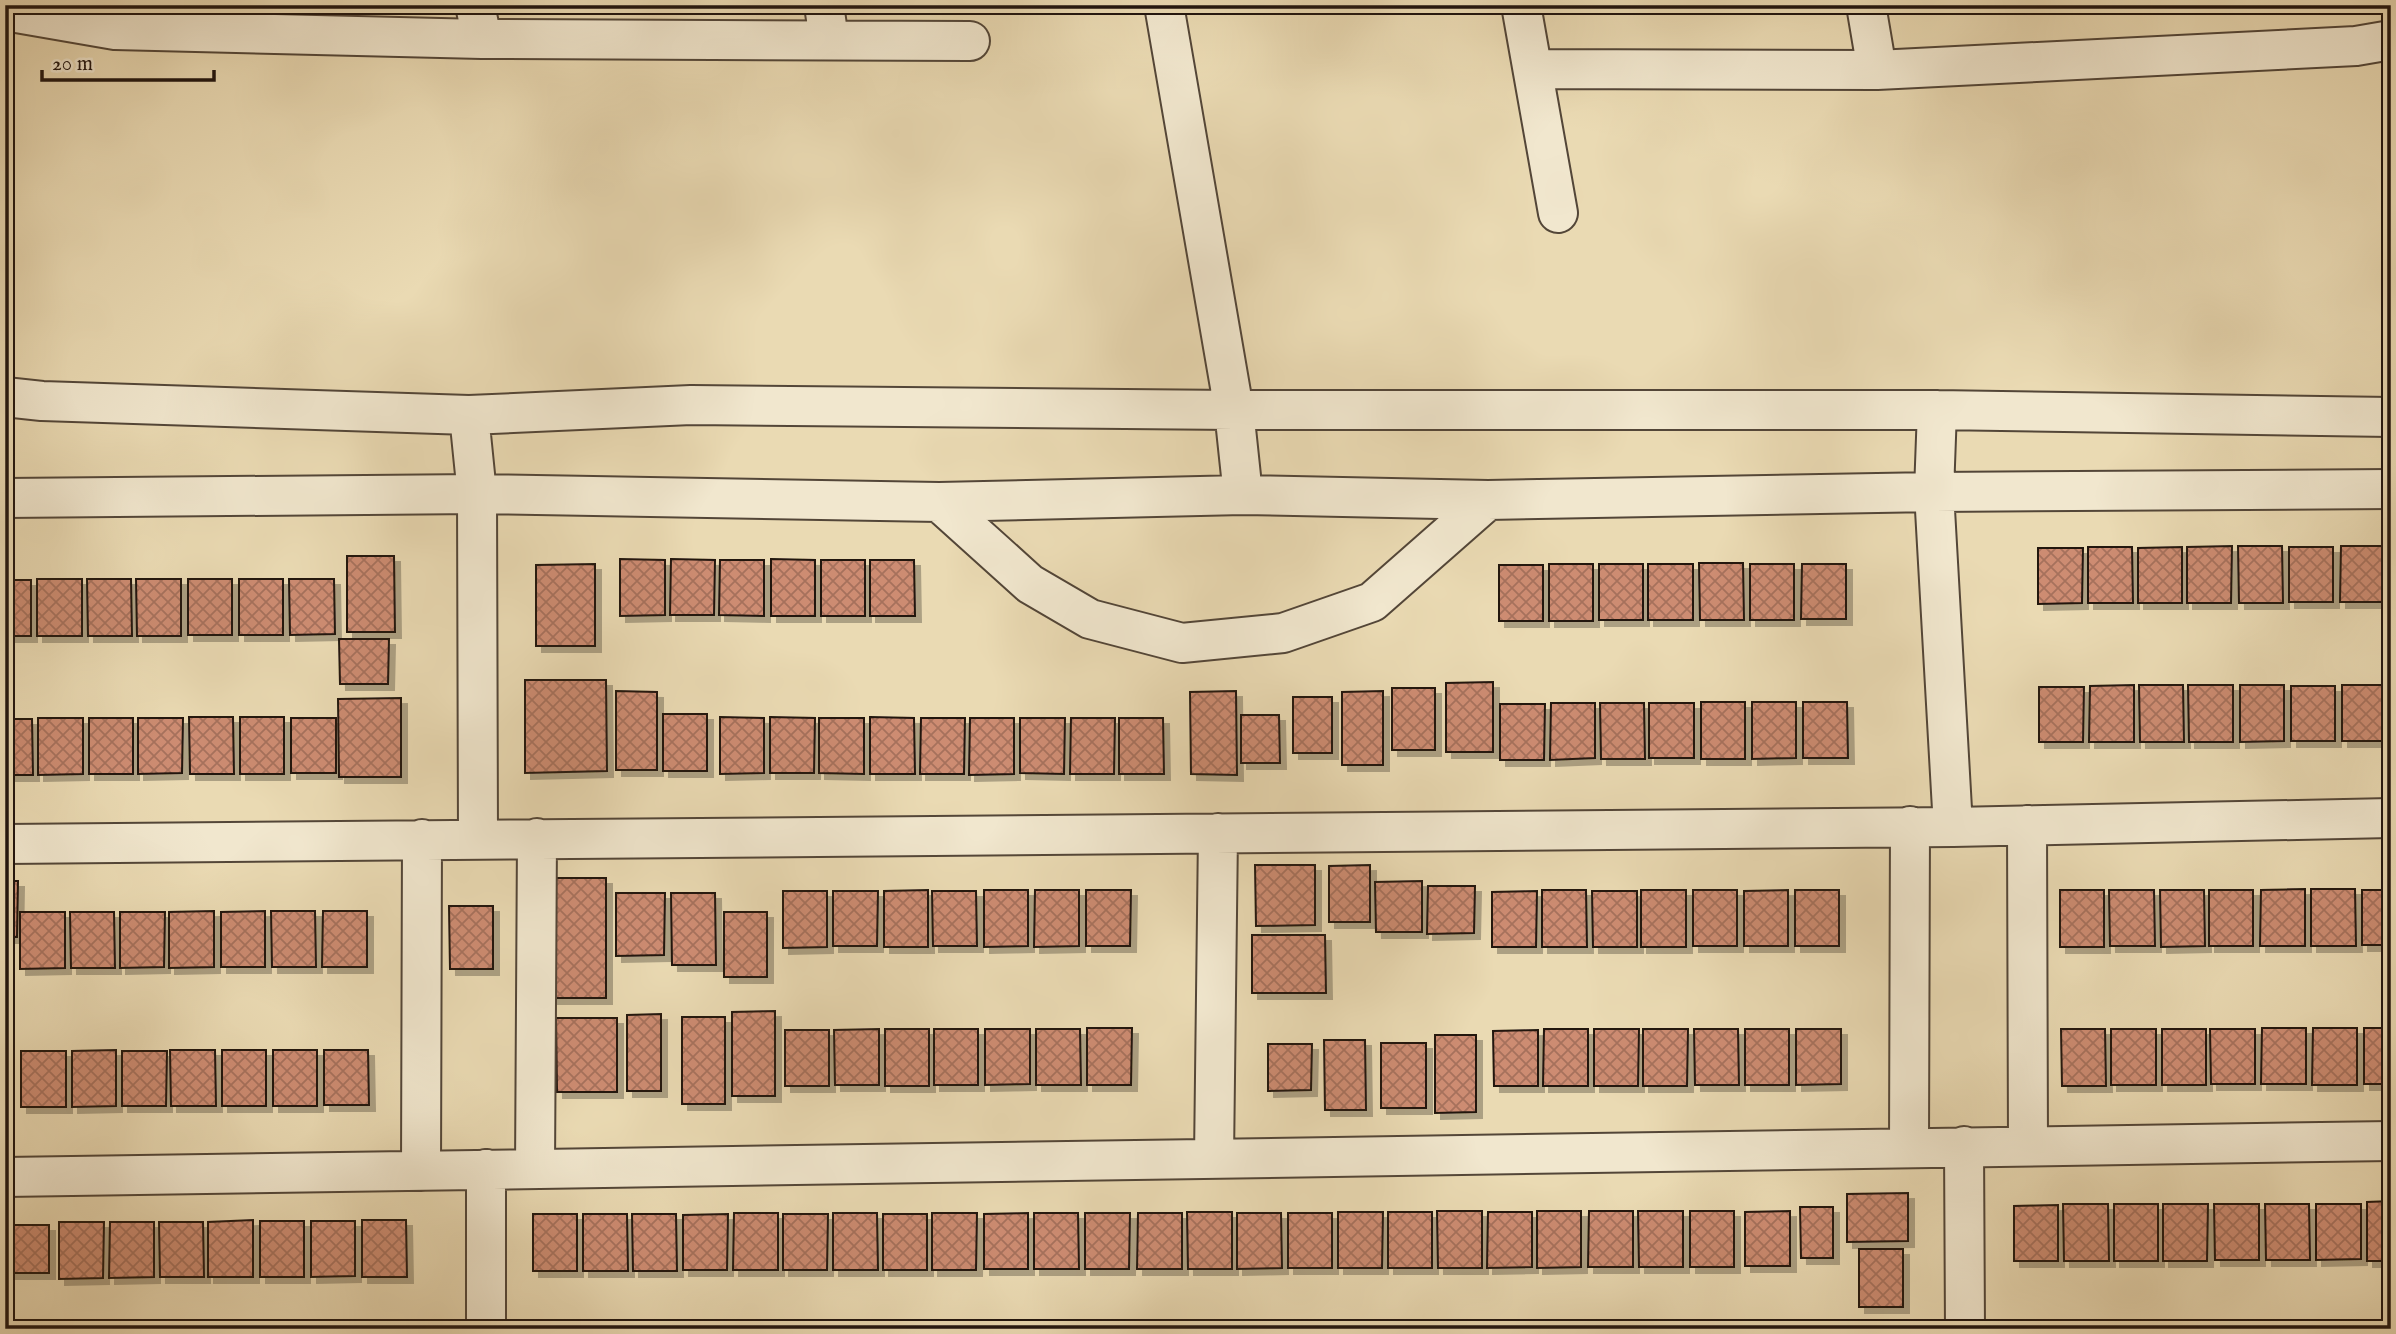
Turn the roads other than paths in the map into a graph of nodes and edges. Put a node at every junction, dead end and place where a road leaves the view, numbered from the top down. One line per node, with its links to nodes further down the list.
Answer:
1 (1164, 5): 13 (street)
2 (1521, 5): 9 (street)
3 (1866, 5): 10 (street)
4 (5, 11): 5 (street)
5 (478, 22): 6 (street)
6 (827, 23): 8 (street)
7 (2391, 40): 10 (street)
8 (970, 41)
9 (1533, 69): 10 (street); 11 (street)
10 (1877, 70)
11 (1558, 213)
12 (5, 397): 15 (street)
13 (1234, 410): 14 (street); 15 (street); 20 (street)
14 (1937, 410): 16 (street); 18 (street)
15 (469, 415): 19 (street)
16 (2391, 417)
17 (2391, 489): 18 (street)
18 (1934, 492): 22 (street); 27 (street)
19 (477, 494): 21 (street); 23 (street); 31 (street)
20 (1243, 495): 22 (street); 23 (street)
21 (5, 498)
22 (1488, 500): 23 (street)
23 (939, 502)
24 (2391, 818): 25 (street)
25 (2027, 825): 27 (street); 35 (street)
26 (1910, 826): 27 (street); 28 (street); 36 (street)
27 (1953, 827)
28 (1218, 832): 29 (street); 37 (street)
29 (537, 838): 31 (street); 39 (street)
30 (422, 839): 31 (street); 32 (street); 40 (street)
31 (478, 839)
32 (5, 844)
33 (2391, 1141): 35 (street)
34 (1964, 1146): 35 (street); 36 (street); 43 (street)
35 (2028, 1146)
36 (1909, 1147): 37 (street)
37 (1214, 1158): 39 (street)
38 (486, 1169): 39 (street); 40 (street); 42 (street)
39 (535, 1169)
40 (421, 1171): 41 (street)
41 (5, 1177)
42 (486, 1329)
43 (1965, 1329)

